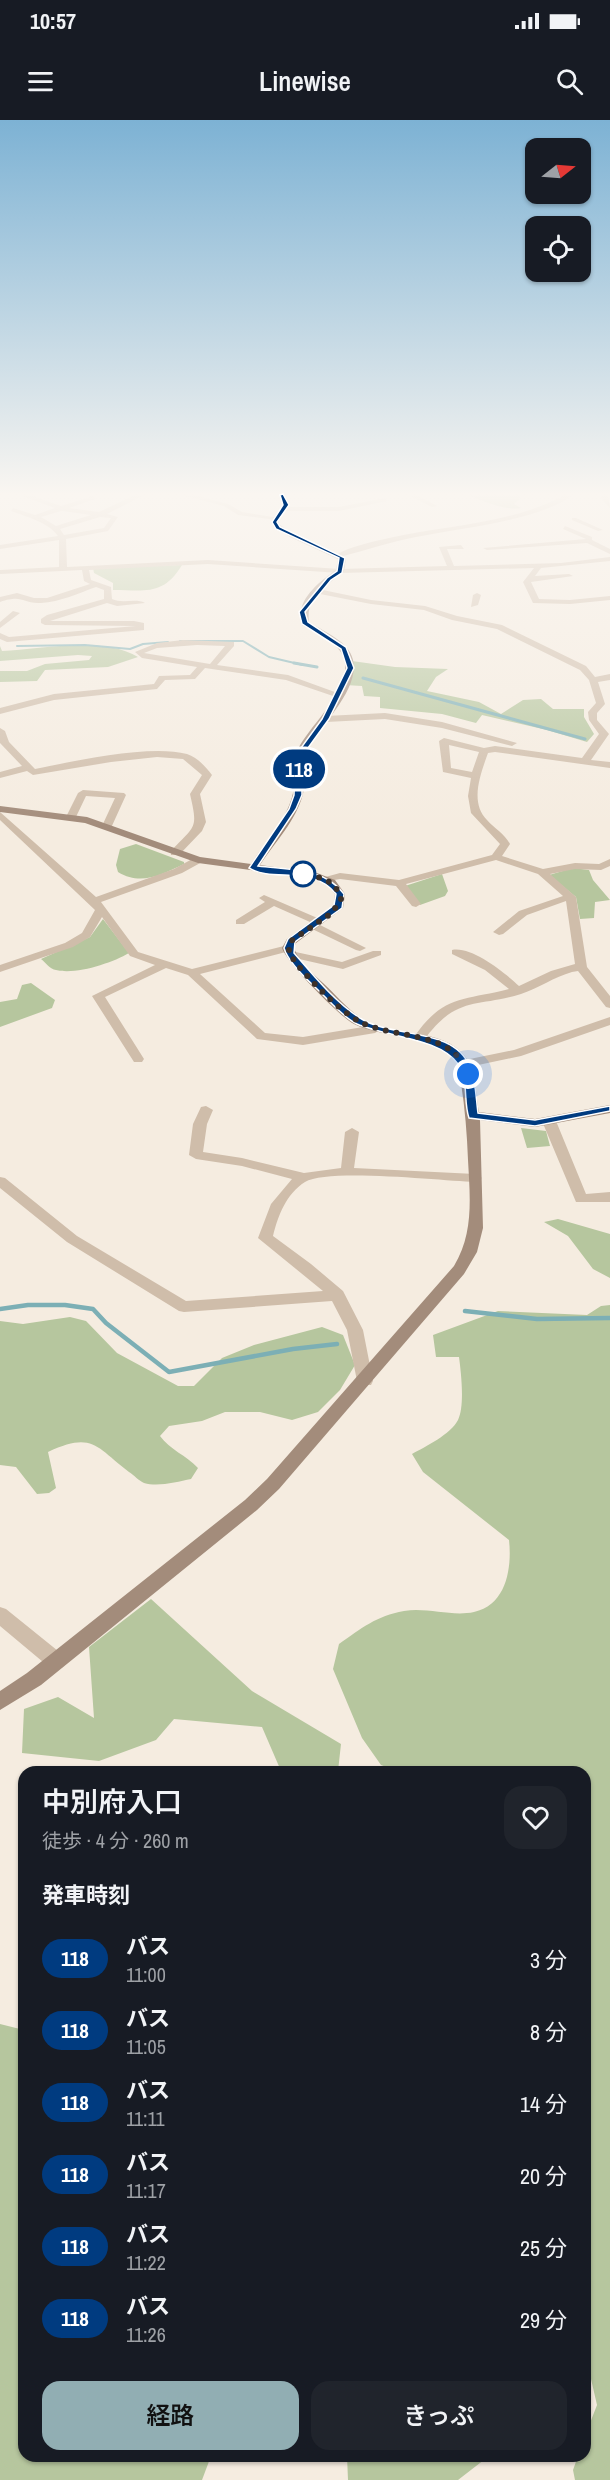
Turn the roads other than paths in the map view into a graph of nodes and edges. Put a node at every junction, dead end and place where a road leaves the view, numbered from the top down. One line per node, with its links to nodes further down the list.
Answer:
1 (92, 605): 10 (street)
2 (305, 605): 16 (main road)
3 (399, 605): 15 (street)
4 (537, 605): 7 (street)
5 (610, 607): 6 (street)
6 (600, 609)
7 (573, 612)
8 (16, 613): 9 (street)
9 (0, 627)
10 (4, 638): 11 (street)
11 (4, 649)
12 (202, 666): 13 (street); 13 (street); 19 (street)
13 (212, 666): 16 (street)
14 (610, 677): 15 (street)
15 (593, 680): 17 (street)
16 (339, 695): 20 (main road)
17 (600, 698): 18 (street); 21 (street)
18 (610, 698)
19 (0, 711)
20 (326, 719): 24 (street); 39 (main road)
21 (598, 725): 22 (street); 26 (street)
22 (610, 726)
23 (0, 731): 28 (street)
24 (516, 744)
25 (484, 751): 26 (street); 30 (street); 30 (street)
26 (586, 760): 27 (street)
27 (610, 765)
28 (27, 768): 29 (street); 35 (street)
29 (0, 775)
30 (477, 776): 36 (street)
31 (0, 809): 33 (main road)
32 (0, 815): 45 (street)
33 (71, 817): 34 (main road); 34 (street)
34 (107, 826): 35 (main road)
35 (175, 853): 37 (main road)
36 (496, 857): 40 (street); 42 (street)
37 (198, 860): 39 (main road); 45 (street)
38 (610, 862): 40 (street)
39 (253, 868): 41 (main road)
40 (542, 872): 43 (street)
41 (323, 879): 42 (street); 47 (main road)
42 (399, 883): 44 (street)
43 (571, 897): 48 (street); 54 (street)
44 (416, 904)
45 (97, 906): 53 (street); 55 (street)
46 (240, 922): 47 (street)
47 (315, 923): 49 (street); 50 (main road)
48 (499, 932)
49 (360, 948)
50 (289, 951): 52 (street); 56 (street); 60 (main road)
51 (456, 952): 57 (street)
52 (377, 953)
53 (166, 964): 56 (street); 62 (street)
54 (581, 968): 57 (street); 58 (street)
55 (0, 969)
56 (192, 973): 60 (street)
57 (518, 991): 61 (street)
58 (610, 1004)
59 (610, 1021): 63 (street)
60 (375, 1029): 61 (main road)
61 (420, 1037): 63 (main road)
62 (138, 1059)
63 (464, 1064): 66 (main road)
64 (610, 1109): 67 (main road)
65 (206, 1110): 70 (street)
66 (473, 1115): 67 (main road); 71 (main road)
67 (549, 1121): 73 (street)
68 (352, 1132): 69 (street)
69 (347, 1173): 70 (street); 71 (street)
70 (303, 1177): 74 (street)
71 (475, 1178): 75 (main road)
72 (0, 1181): 74 (street)
73 (610, 1197)
74 (338, 1295): 75 (street)
75 (365, 1381): 77 (main road)
76 (0, 1615): 77 (street)
77 (56, 1661): 78 (main road)
78 (0, 1701)

